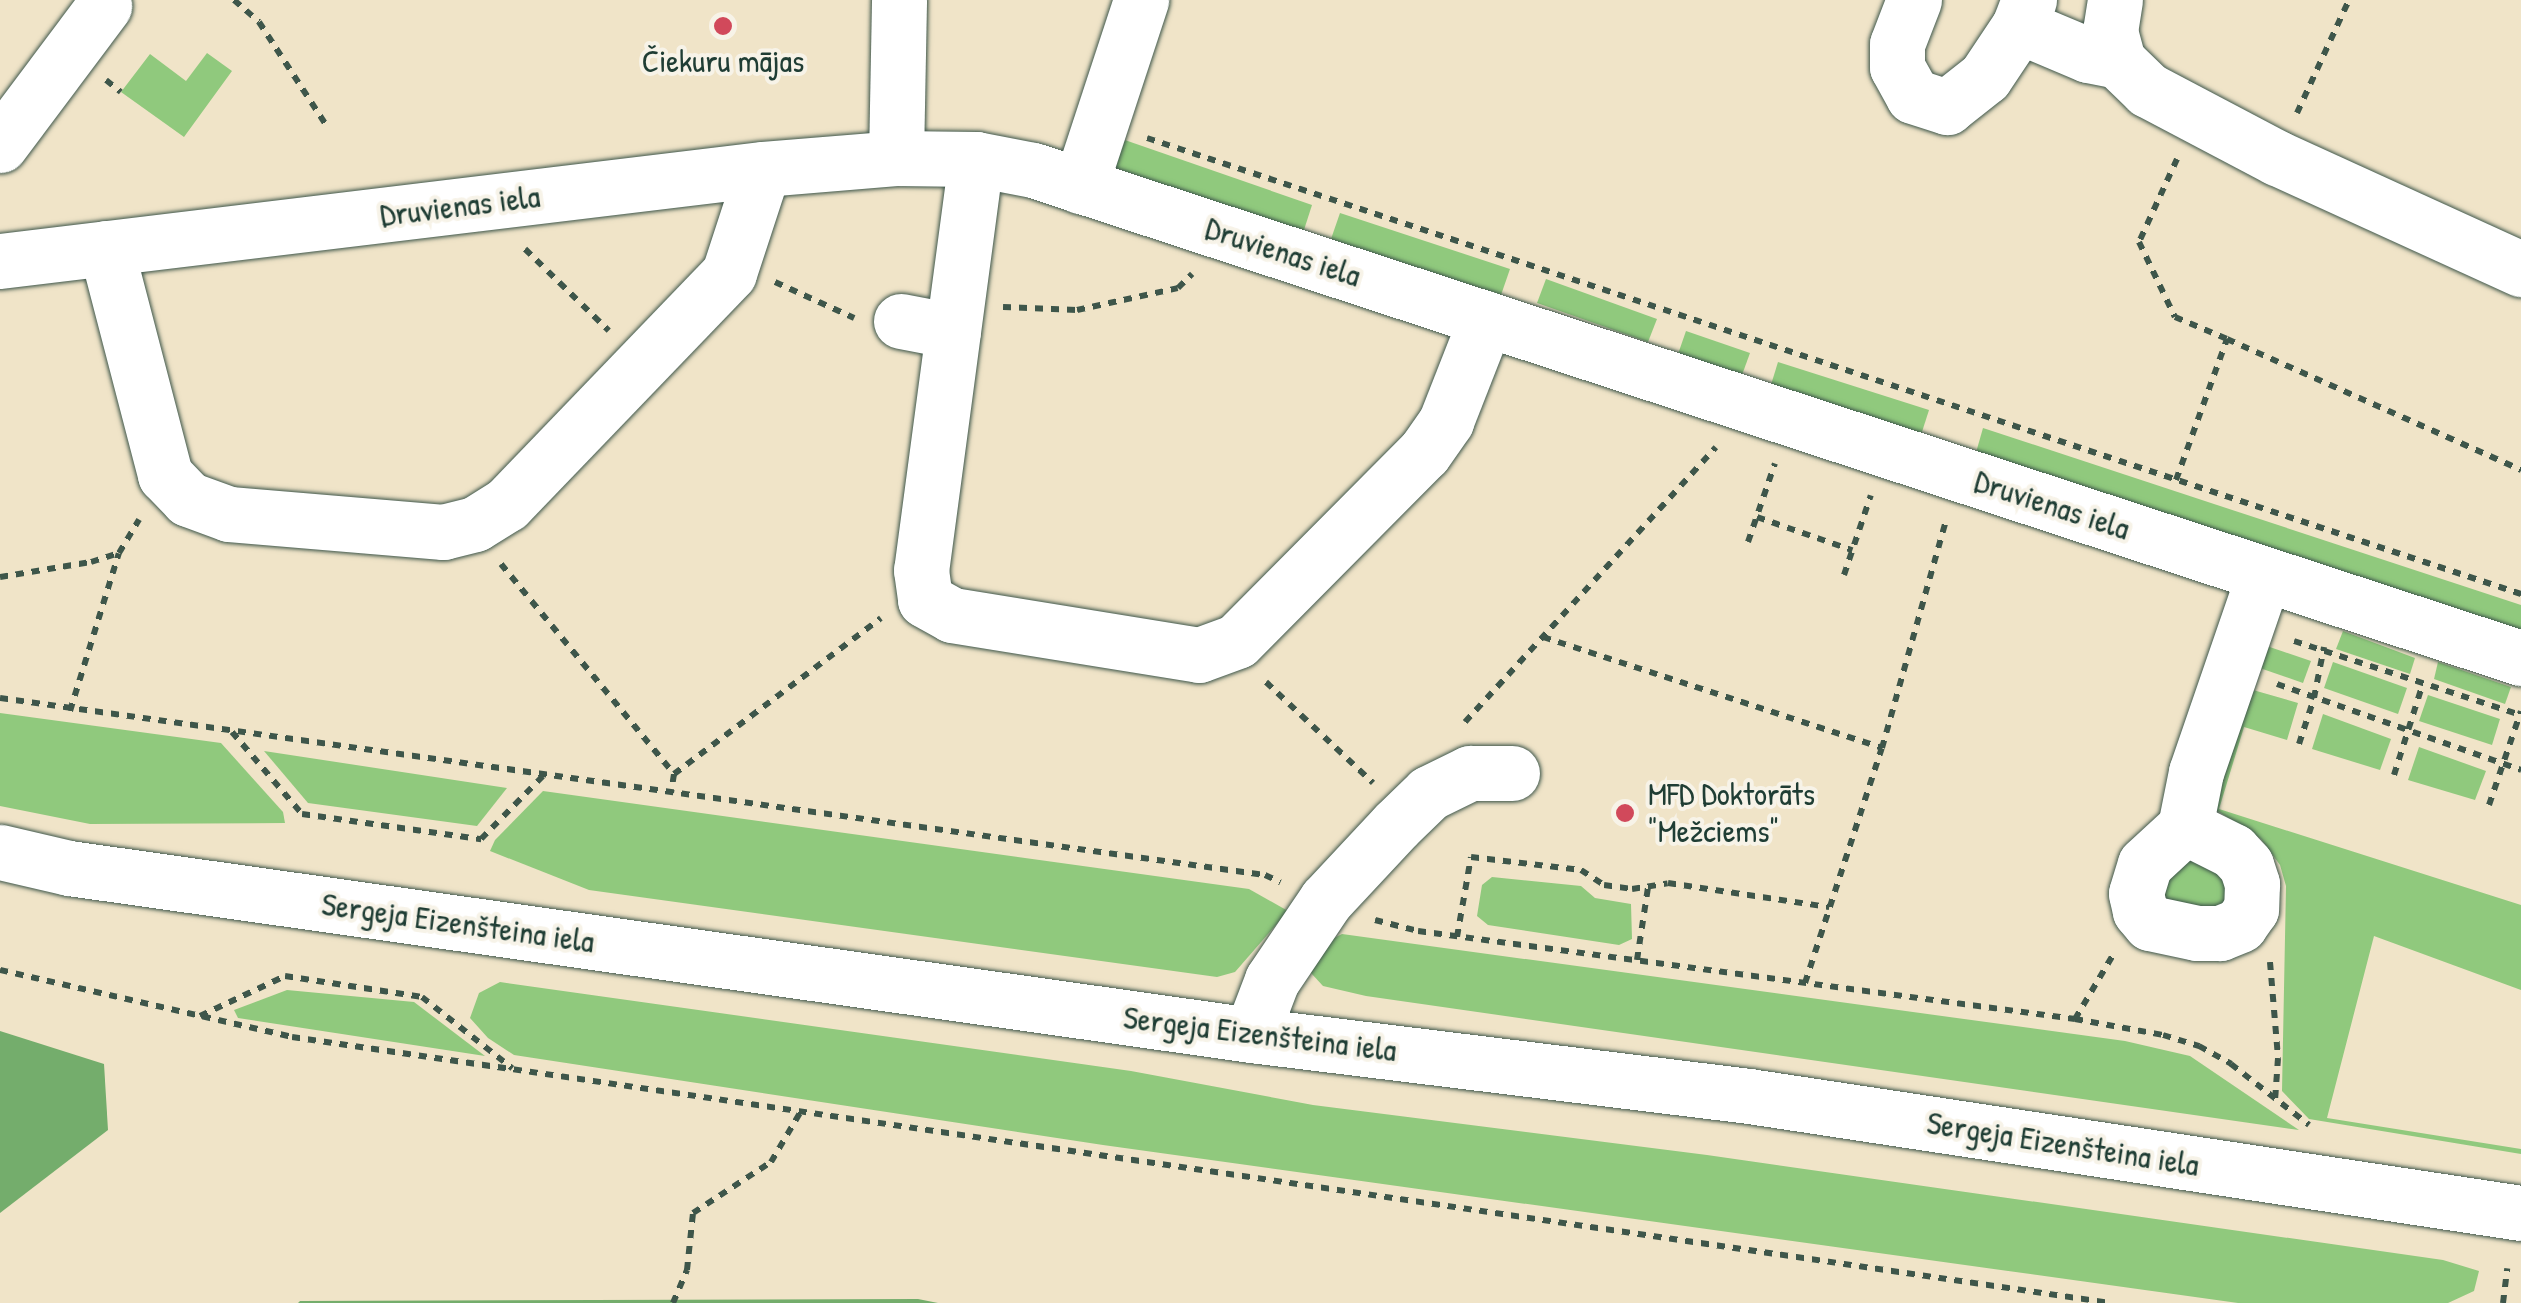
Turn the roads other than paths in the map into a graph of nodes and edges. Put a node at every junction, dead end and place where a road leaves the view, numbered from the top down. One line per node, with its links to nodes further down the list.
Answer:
1 (899, 0): 9 (street)
2 (1141, 0): 12 (street)
3 (1914, 0): 6 (street)
4 (2115, 0): 7 (street)
5 (104, 6): 8 (street)
6 (2024, 13): 7 (street)
7 (2118, 61): 15 (street)
8 (0, 145)
9 (896, 158): 10 (street, Druvienas iela); 11 (street, Druvienas iela)
10 (976, 159): 12 (street, Druvienas iela); 16 (street)
11 (763, 169): 13 (street, Druvienas iela); 13 (street)
12 (1080, 186): 16 (street, Druvienas iela)
13 (106, 248): 14 (street, Druvienas iela)
14 (0, 261)
15 (2521, 269)
16 (1486, 319): 17 (street, Druvienas iela)
17 (2264, 574): 18 (street, Druvienas iela); 20 (street)
18 (2521, 658)
19 (1512, 773): 22 (street)
20 (2185, 828): 20 (street)
21 (0, 852): 22 (street, Sergeja Eizenšteina iela)
22 (1252, 1035): 23 (street, Sergeja Eizenšteina iela)
23 (2521, 1213)

